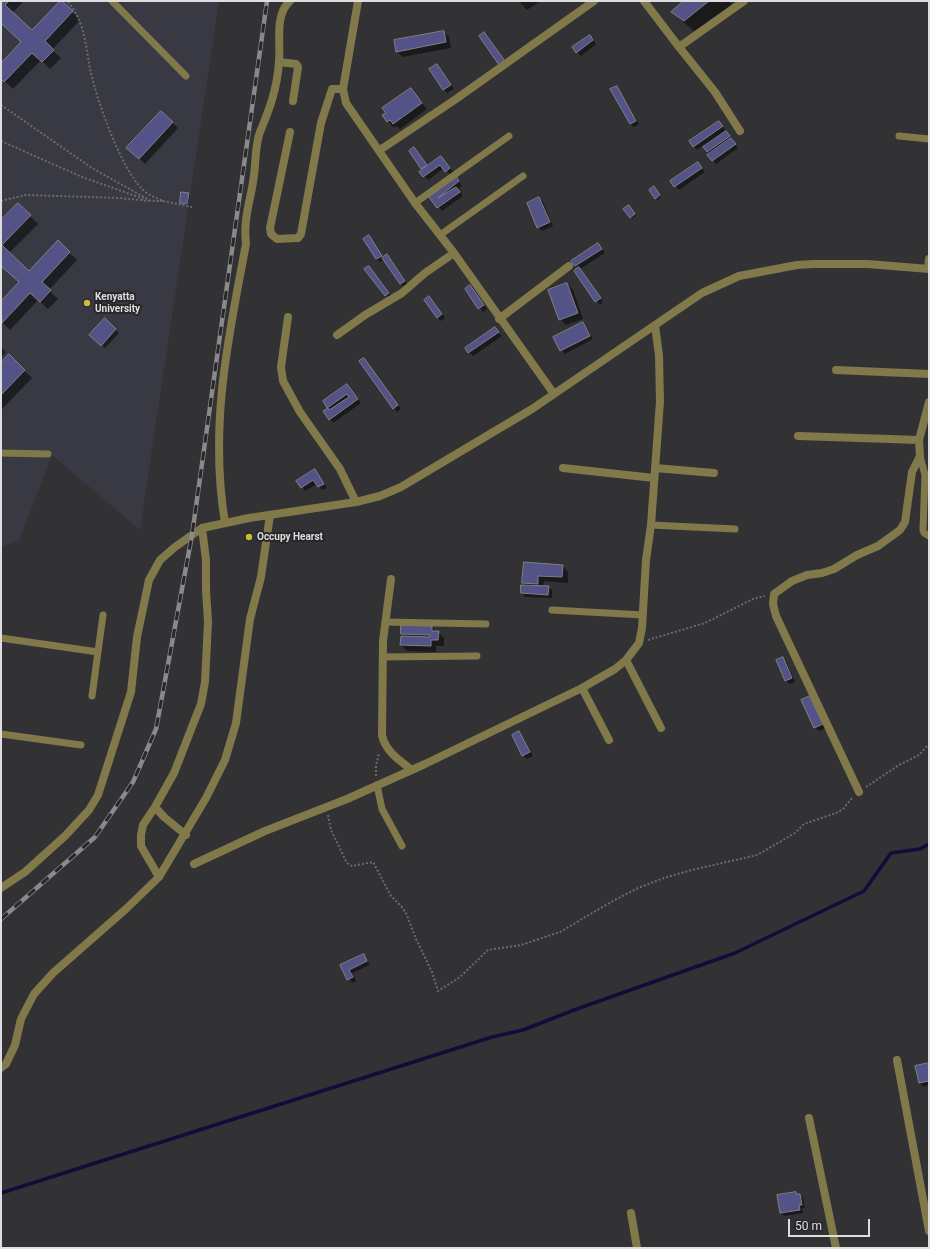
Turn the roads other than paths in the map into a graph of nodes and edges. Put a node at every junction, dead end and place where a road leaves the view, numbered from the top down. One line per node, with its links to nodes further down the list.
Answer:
1 (112, 1): 9 (lane)
2 (290, 1): 8 (street)
3 (358, 1): 10 (street)
4 (594, 1): 17 (street)
5 (644, 1): 7 (street)
6 (744, 1): 7 (street)
7 (679, 47): 12 (street)
8 (279, 62): 11 (street); 45 (street)
9 (186, 76)
10 (343, 89): 13 (street); 17 (street)
11 (293, 101)
12 (740, 131)
13 (290, 132)
14 (510, 136): 19 (lane)
15 (899, 136): 16 (lane)
16 (929, 139)
17 (380, 150): 19 (street)
18 (523, 176): 20 (lane)
19 (416, 203): 20 (street)
20 (440, 234): 21 (street)
21 (454, 253): 26 (street); 28 (street)
22 (929, 259): 24 (street)
23 (569, 266): 26 (street)
24 (929, 269): 27 (street)
25 (288, 317): 43 (street)
26 (499, 319): 31 (street)
27 (655, 325): 31 (street); 39 (street)
28 (337, 335)
29 (836, 370): 30 (street)
30 (929, 374)
31 (554, 394): 43 (street)
32 (929, 402): 34 (street)
33 (798, 436): 34 (street)
34 (919, 440): 37 (street)
35 (1, 453): 36 (lane)
36 (48, 454)
37 (920, 456): 41 (lane); 69 (street)
38 (563, 468): 42 (street)
39 (655, 468): 40 (street); 42 (street)
40 (714, 473)
41 (927, 475): 49 (lane)
42 (654, 478): 46 (street)
43 (356, 502): 44 (street)
44 (270, 515): 45 (street); 71 (street)
45 (225, 523): 47 (street)
46 (651, 525): 48 (lane); 53 (street)
47 (202, 528): 70 (street); 75 (street)
48 (735, 529)
49 (929, 536)
50 (391, 579): 54 (street)
51 (552, 610): 53 (lane)
52 (103, 615): 57 (lane)
53 (643, 615): 60 (street)
54 (385, 622): 55 (lane); 59 (street)
55 (486, 624)
56 (1, 638): 57 (lane)
57 (98, 652): 62 (lane)
58 (477, 656): 59 (lane)
59 (383, 657): 67 (street)
60 (626, 660): 61 (street); 63 (street)
61 (582, 688): 65 (street); 67 (street)
62 (92, 696)
63 (661, 728)
64 (1, 734): 66 (lane)
65 (609, 740)
66 (81, 745)
67 (412, 770): 68 (street)
68 (376, 785): 72 (lane); 73 (street)
69 (859, 792)
70 (155, 807): 71 (street); 74 (street)
71 (186, 835): 74 (street)
72 (402, 846)
73 (194, 864)
74 (159, 877): 77 (street)
75 (1, 888)
76 (897, 1060): 80 (street)
77 (1, 1068)
78 (809, 1118): 82 (street)
79 (630, 1213): 81 (street)
80 (929, 1231)
81 (637, 1248)
82 (836, 1248)

